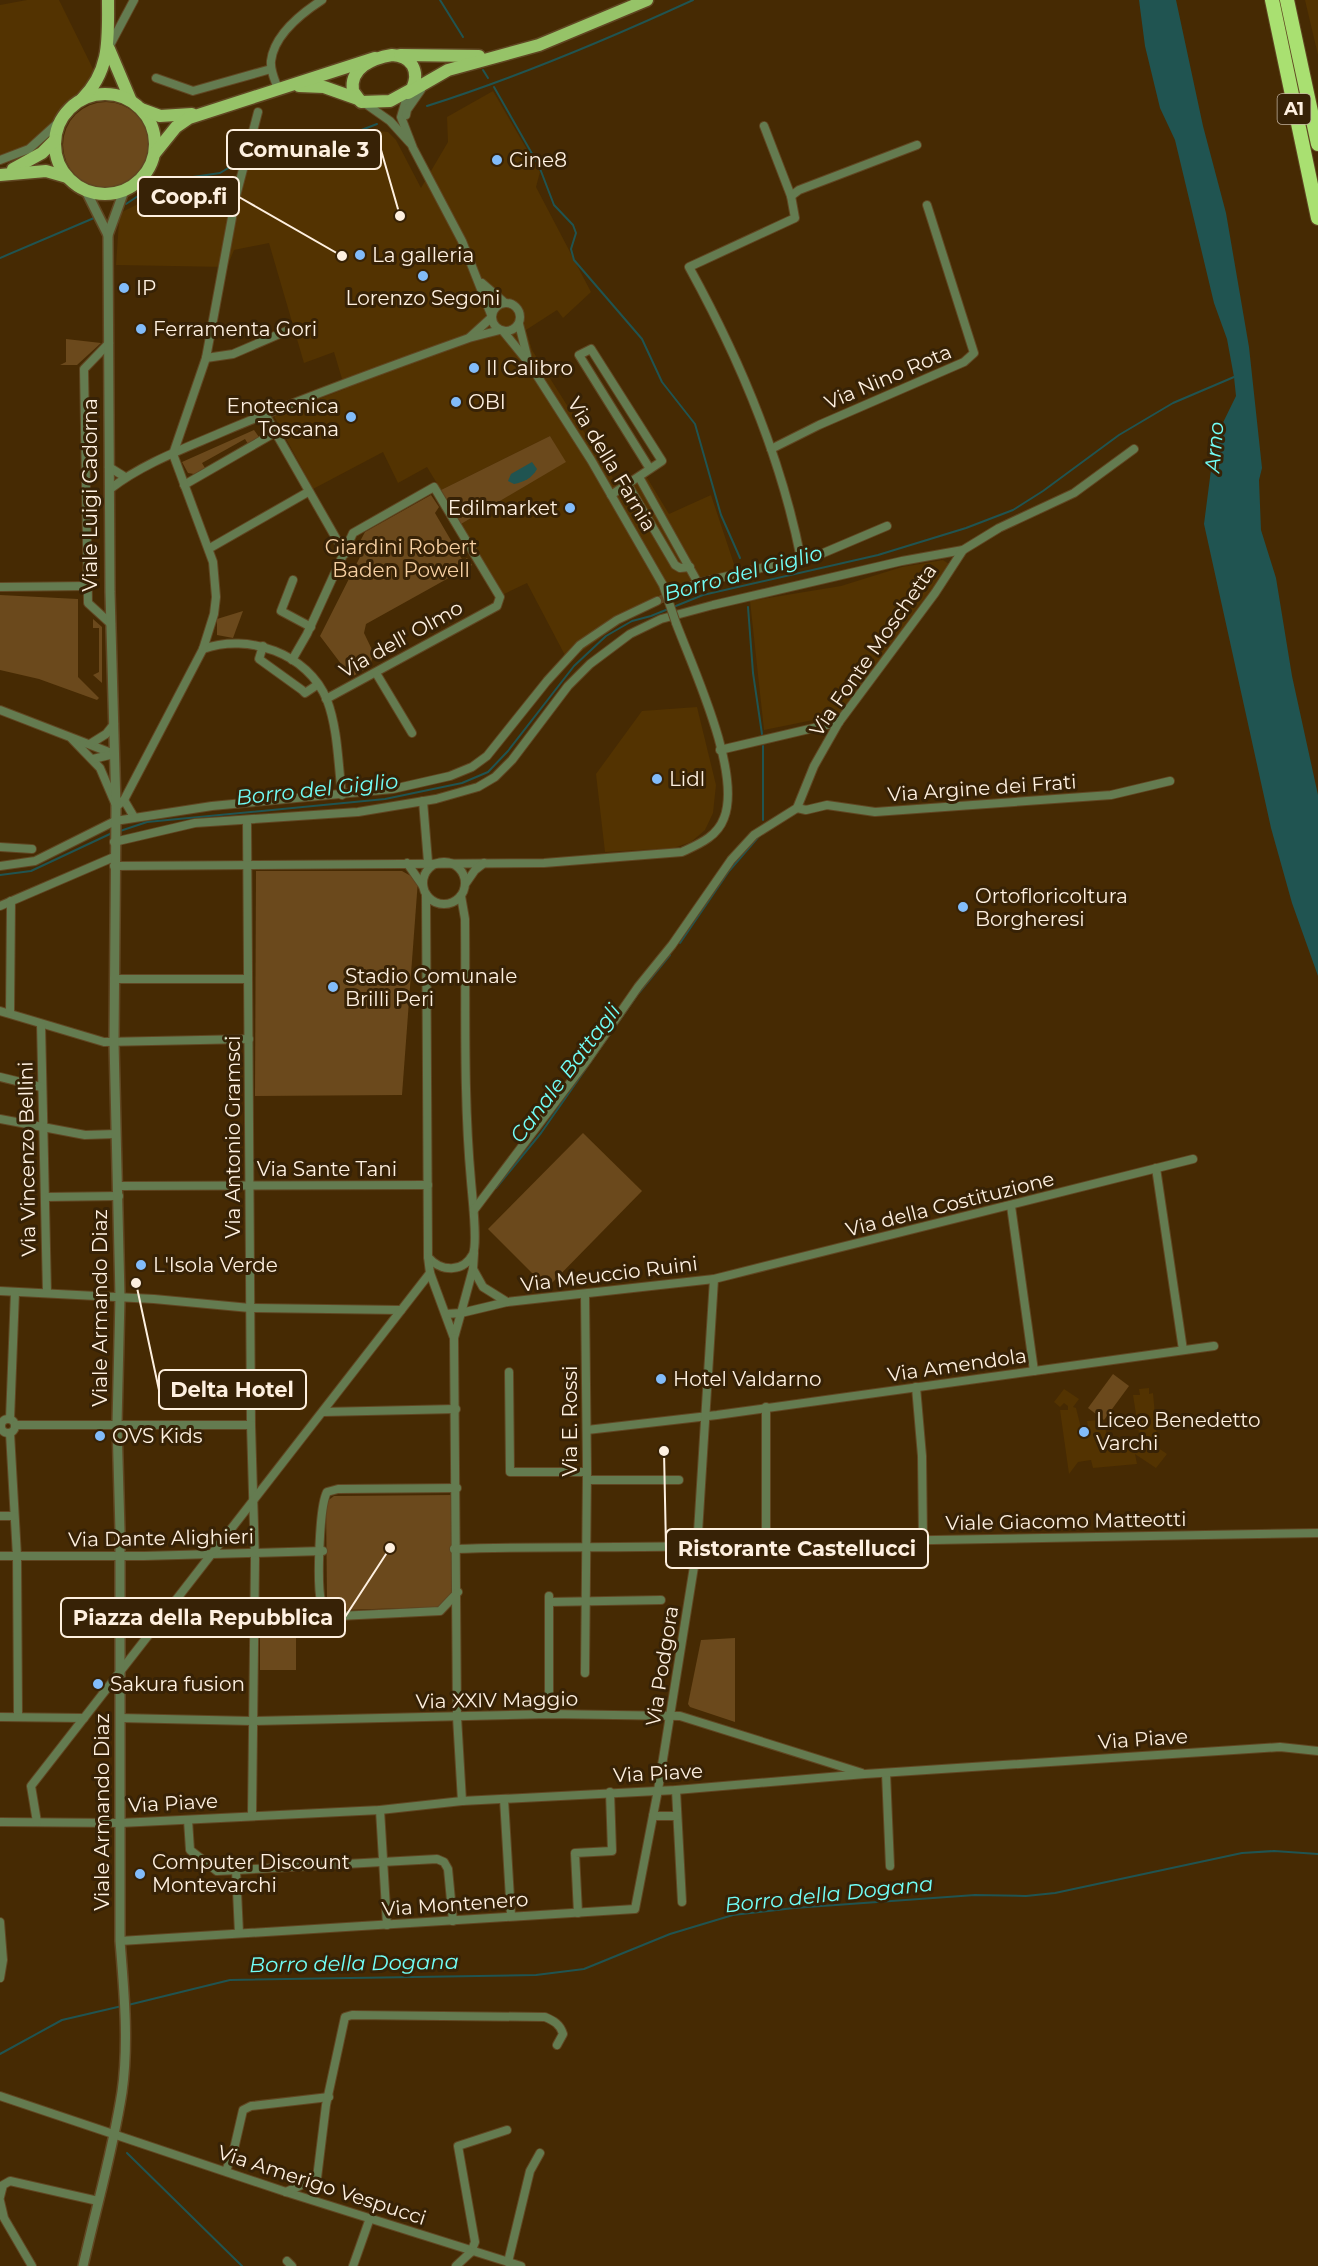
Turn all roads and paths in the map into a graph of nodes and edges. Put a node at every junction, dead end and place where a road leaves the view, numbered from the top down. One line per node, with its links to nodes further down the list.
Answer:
1 (108, 0): 7 (main road)
2 (134, 0): 7 (street)
3 (322, 0): 11 (street)
4 (1272, 0): 37 (highway, A1)
5 (1287, 0): 26 (highway, A1)
6 (644, 1): 8 (main road)
7 (108, 48): 16 (main road); 18 (main road)
8 (519, 52): 9 (main road); 13 (main road)
9 (396, 55): 10 (main road); 15 (main road)
10 (375, 58): 14 (main road); 17 (main road)
11 (271, 69): 12 (street); 14 (street)
12 (156, 78)
13 (431, 81): 15 (main road); 23 (street)
14 (283, 88): 17 (main road); 20 (main road)
15 (408, 93): 17 (main road); 23 (street, Via della Farnia)
16 (82, 99): 18 (main road); 22 (main road)
17 (360, 100): 28 (street, Via della Farnia)
18 (131, 101): 19 (main road)
19 (141, 109): 20 (main road); 29 (main road)
20 (205, 112): 29 (main road)
21 (258, 112): 47 (street)
22 (61, 120): 25 (main road); 30 (street)
23 (405, 126): 28 (street, Via della Farnia)
24 (764, 126): 35 (street)
25 (55, 140): 31 (main road); 32 (main road)
26 (1318, 144)
27 (917, 145): 35 (street)
28 (413, 148): 39 (street, Via della Farnia)
29 (155, 153): 34 (main road)
30 (0, 159)
31 (1, 175): 32 (main road)
32 (67, 177): 33 (main road)
33 (86, 191): 34 (main road); 38 (street, Viale Luigi Cadorna)
34 (124, 191): 38 (street, Viale Luigi Cadorna)
35 (791, 196): 52 (street)
36 (927, 205): 52 (street, Via Nino Rota)
37 (1318, 218)
38 (108, 235): 46 (street, Viale Luigi Cadorna)
39 (478, 280): 40 (street, Via della Farnia); 41 (street, Via della Farnia)
40 (504, 302): 41 (street); 42 (street, Via della Farnia)
41 (492, 317): 44 (street, Via della Farnia); 45 (street)
42 (519, 324): 44 (street); 48 (street, Via della Farnia)
43 (291, 329): 47 (street)
44 (502, 330): 45 (street); 48 (street, Via della Farnia)
45 (469, 338): 49 (street)
46 (109, 343): 54 (street, Viale Luigi Cadorna); 71 (street)
47 (206, 358): 53 (street)
48 (529, 363): 62 (street, Via della Farnia)
49 (266, 414): 50 (street); 53 (street)
50 (276, 432): 59 (street); 61 (street)
51 (1134, 448): 65 (street, Via Fonte Moschetta)
52 (771, 450): 67 (street)
53 (173, 454): 56 (street); 59 (street)
54 (109, 467): 56 (street); 60 (street, Viale Luigi Cadorna)
55 (650, 469): 55 (street); 57 (street)
56 (125, 477): 60 (street)
57 (639, 477): 58 (street); 68 (street)
58 (628, 484): 62 (street); 68 (street)
59 (184, 485): 64 (street)
60 (110, 489): 75 (street, Viale Luigi Cadorna)
61 (308, 492): 64 (street); 66 (street)
62 (611, 495): 91 (street, Via della Farnia, bridge)
63 (887, 526): 67 (street)
64 (210, 548): 77 (street)
65 (963, 550): 86 (street, Via Fonte Moschetta); 96 (street)
66 (345, 554): 76 (street); 82 (street, Via dell' Olmo)
67 (801, 559): 70 (street)
68 (690, 567): 70 (street)
69 (293, 580): 76 (street)
70 (698, 583): 73 (street)
71 (88, 586): 72 (street); 75 (street)
72 (0, 587)
73 (678, 592)
74 (653, 602): 95 (street)
75 (111, 624): 87 (street, Viale Luigi Cadorna)
76 (311, 627): 81 (street)
77 (210, 632): 78 (street); 80 (street)
78 (222, 644): 79 (street); 80 (street)
79 (263, 646): 81 (street); 83 (street)
80 (203, 649): 97 (street)
81 (292, 660): 83 (street)
82 (376, 673): 84 (street, Via dell' Olmo); 88 (street)
83 (316, 685): 84 (street)
84 (326, 699): 95 (street)
85 (0, 710): 89 (street)
86 (839, 722): 91 (street); 98 (street, Via Fonte Moschetta)
87 (114, 724): 90 (street); 92 (street, Viale Luigi Cadorna)
88 (412, 733)
89 (71, 738): 90 (street); 93 (street)
90 (90, 744): 92 (street)
91 (720, 750): 108 (street, Via della Farnia)
92 (114, 754): 93 (street); 97 (street, Viale Luigi Cadorna)
93 (93, 759): 97 (street)
94 (1170, 781): 98 (street, Via Argine dei Frati)
95 (342, 795): 99 (street)
96 (423, 801): 100 (street); 106 (street)
97 (118, 802): 99 (street); 101 (street, Viale Armando Diaz)
98 (797, 808): 136 (street)
99 (134, 818): 101 (street)
100 (247, 820): 102 (street); 110 (street, Via Antonio Gramsci)
101 (115, 821): 102 (street, Viale Armando Diaz); 111 (street)
102 (114, 842): 105 (street, Viale Armando Diaz)
103 (0, 847): 104 (street)
104 (32, 849)
105 (114, 861): 110 (street, Via della Farnia); 115 (street); 117 (street, Viale Armando Diaz)
106 (428, 862): 107 (street, Via della Farnia); 109 (street, Via della Farnia)
107 (443, 862): 108 (street, Via della Farnia); 112 (street); 113 (street)
108 (486, 862): 112 (street)
109 (407, 863): 110 (street, Via della Farnia); 113 (street)
110 (247, 865): 118 (street, Via Antonio Gramsci)
111 (0, 867)
112 (466, 884): 114 (street)
113 (425, 891): 114 (street); 132 (street)
114 (461, 896): 136 (street)
115 (11, 901): 116 (street); 120 (street)
116 (0, 906)
117 (114, 979): 118 (street); 123 (street, Viale Armando Diaz)
118 (248, 979): 122 (street, Via Antonio Gramsci)
119 (0, 1011): 120 (street)
120 (10, 1013): 121 (street)
121 (41, 1024): 123 (street); 125 (street, Via Vincenzo Bellini)
122 (249, 1039): 123 (street); 131 (street, Via Antonio Gramsci)
123 (114, 1042): 128 (street, Viale Armando Diaz)
124 (0, 1077): 125 (street)
125 (41, 1088): 127 (street, Via Vincenzo Bellini)
126 (0, 1119): 127 (street)
127 (41, 1127): 128 (street); 134 (street, Via Vincenzo Bellini)
128 (116, 1134): 133 (street, Viale Armando Diaz)
129 (1193, 1159): 130 (street, Via della Costituzione)
130 (1156, 1168): 135 (street, Via della Costituzione); 154 (street)
131 (251, 1185): 132 (street, Via Sante Tani); 133 (street, Via Sante Tani); 148 (street, Via Antonio Gramsci)
132 (428, 1185): 138 (street)
133 (118, 1191): 134 (street, Via Sante Tani); 146 (street, Viale Armando Diaz)
134 (46, 1197): 144 (street, Via Vincenzo Bellini)
135 (1011, 1206): 141 (street, Via della Costituzione); 155 (street)
136 (474, 1210): 137 (street)
137 (474, 1252): 138 (street); 139 (street)
138 (428, 1257): 140 (street)
139 (473, 1269): 147 (street); 150 (street)
140 (430, 1273): 149 (street); 151 (street)
141 (714, 1279): 145 (street, Via Meuccio Ruini); 161 (street, Via Podgora)
142 (0, 1291): 143 (street)
143 (15, 1292): 144 (street); 162 (street)
144 (47, 1293): 146 (street)
145 (585, 1295): 147 (street, Via Meuccio Ruini); 166 (street, Via E. Rossi)
146 (120, 1297): 148 (street); 163 (street, Viale Armando Diaz)
147 (507, 1302): 150 (street, Via Meuccio Ruini)
148 (250, 1308): 149 (street); 164 (street, Via Antonio Gramsci)
149 (401, 1311): 160 (street)
150 (461, 1313): 151 (street, Via Meuccio Ruini); 152 (street)
151 (446, 1314): 152 (street)
152 (454, 1338): 159 (street)
153 (1214, 1346): 154 (street, Via Amendola)
154 (1183, 1350): 155 (street, Via Amendola)
155 (1034, 1371): 157 (street, Via Amendola)
156 (509, 1372): 168 (street)
157 (916, 1388): 158 (street, Via Amendola); 175 (street)
158 (766, 1407): 161 (street, Via Amendola); 176 (street)
159 (456, 1409): 160 (street); 170 (street)
160 (323, 1412): 171 (street)
161 (705, 1415): 166 (street, Via Amendola); 178 (street, Via Podgora)
162 (13, 1422): 163 (street); 165 (street); 167 (street)
163 (117, 1424): 164 (street); 185 (street, Viale Armando Diaz)
164 (251, 1425): 171 (street, Via Antonio Gramsci)
165 (1, 1426): 167 (street)
166 (587, 1430): 168 (street, Via E. Rossi)
167 (10, 1433): 173 (street)
168 (587, 1476): 169 (street); 177 (street, Via E. Rossi)
169 (679, 1480)
170 (457, 1488): 179 (street); 180 (street)
171 (253, 1500): 181 (street, Via Antonio Gramsci); 182 (street)
172 (0, 1516): 173 (street)
173 (14, 1516): 184 (street)
174 (1318, 1533): 175 (street, Viale Giacomo Matteotti)
175 (923, 1540): 176 (street, Viale Giacomo Matteotti)
176 (766, 1543): 178 (street, Viale Giacomo Matteotti)
177 (585, 1546): 178 (street, Viale Giacomo Matteotti); 179 (street, Viale Giacomo Matteotti); 188 (street, Via E. Rossi)
178 (697, 1548): 193 (street, Via Podgora)
179 (456, 1549): 186 (street)
180 (322, 1551): 181 (street, Via Dante Alighieri); 186 (street)
181 (255, 1552): 182 (street, Via Dante Alighieri); 198 (street, Via Antonio Gramsci)
182 (215, 1553): 185 (street, Via Dante Alighieri); 189 (street)
183 (0, 1556): 184 (street, Via Dante Alighieri)
184 (17, 1556): 185 (street, Via Dante Alighieri); 192 (street)
185 (120, 1556): 189 (street, Viale Armando Diaz)
186 (458, 1592): 195 (street)
187 (661, 1600): 188 (street)
188 (586, 1602): 190 (street, Via E. Rossi); 191 (street)
189 (120, 1671): 196 (street); 197 (street, Viale Armando Diaz)
190 (585, 1673)
191 (549, 1713): 193 (street, Via XXIV Maggio); 195 (street, Via XXIV Maggio)
192 (18, 1716): 194 (street); 196 (street)
193 (670, 1716): 201 (street, Via XXIV Maggio); 202 (street, Via Podgora)
194 (0, 1717)
195 (457, 1717): 198 (street, Via XXIV Maggio); 206 (street)
196 (84, 1718): 213 (street)
197 (120, 1718): 198 (street, Via XXIV Maggio); 214 (street, Viale Armando Diaz)
198 (252, 1721): 208 (street, Via Antonio Gramsci)
199 (1318, 1751): 200 (street, Via Piave)
200 (886, 1773): 201 (street, Via Piave); 216 (street)
201 (866, 1774): 203 (street, Via Piave)
202 (658, 1790): 203 (street, Via Piave); 204 (street, Via Piave); 209 (street, Via Montenero)
203 (676, 1790): 210 (street)
204 (610, 1792): 205 (street, Via Piave); 219 (street)
205 (504, 1799): 206 (street, Via Piave); 220 (street)
206 (462, 1801): 207 (street, Via Piave)
207 (380, 1810): 208 (street, Via Piave); 215 (street)
208 (252, 1815): 211 (street, Via Piave)
209 (653, 1816): 210 (street); 219 (street, Via Montenero)
210 (677, 1816): 218 (street)
211 (188, 1820): 214 (street, Via Piave); 217 (street)
212 (0, 1822): 213 (street, Via Piave)
213 (37, 1822): 214 (street, Via Piave)
214 (120, 1823): 225 (street, Viale Armando Diaz)
215 (382, 1862): 217 (street); 222 (street); 223 (street)
216 (890, 1866)
217 (236, 1870): 224 (street)
218 (682, 1902)
219 (578, 1913): 220 (street, Via Montenero)
220 (511, 1915): 222 (street, Via Montenero)
221 (0, 1922): 226 (street)
222 (453, 1922): 223 (street, Via Montenero)
223 (387, 1925): 224 (street, Via Montenero)
224 (239, 1933): 225 (street, Via Montenero)
225 (120, 1941): 231 (street, Viale Armando Diaz)
226 (0, 1978)
227 (557, 2045): 229 (street)
228 (0, 2096): 231 (street, Via Amerigo Vespucci)
229 (329, 2097): 233 (street); 234 (street)
230 (507, 2130): 239 (street)
231 (113, 2133): 233 (street, Via Amerigo Vespucci); 237 (street)
232 (540, 2153): 240 (street)
233 (226, 2171): 234 (street, Via Amerigo Vespucci)
234 (286, 2192): 238 (street, Via Amerigo Vespucci)
235 (0, 2197): 237 (street)
236 (0, 2201): 241 (street)
237 (98, 2201): 242 (street)
238 (370, 2218): 239 (street, Via Amerigo Vespucci); 243 (street)
239 (471, 2252): 240 (street, Via Amerigo Vespucci); 244 (street)
240 (508, 2262): 245 (street, Via Amerigo Vespucci)
241 (32, 2266)
242 (83, 2266)
243 (353, 2266)
244 (456, 2266)
245 (521, 2266)

